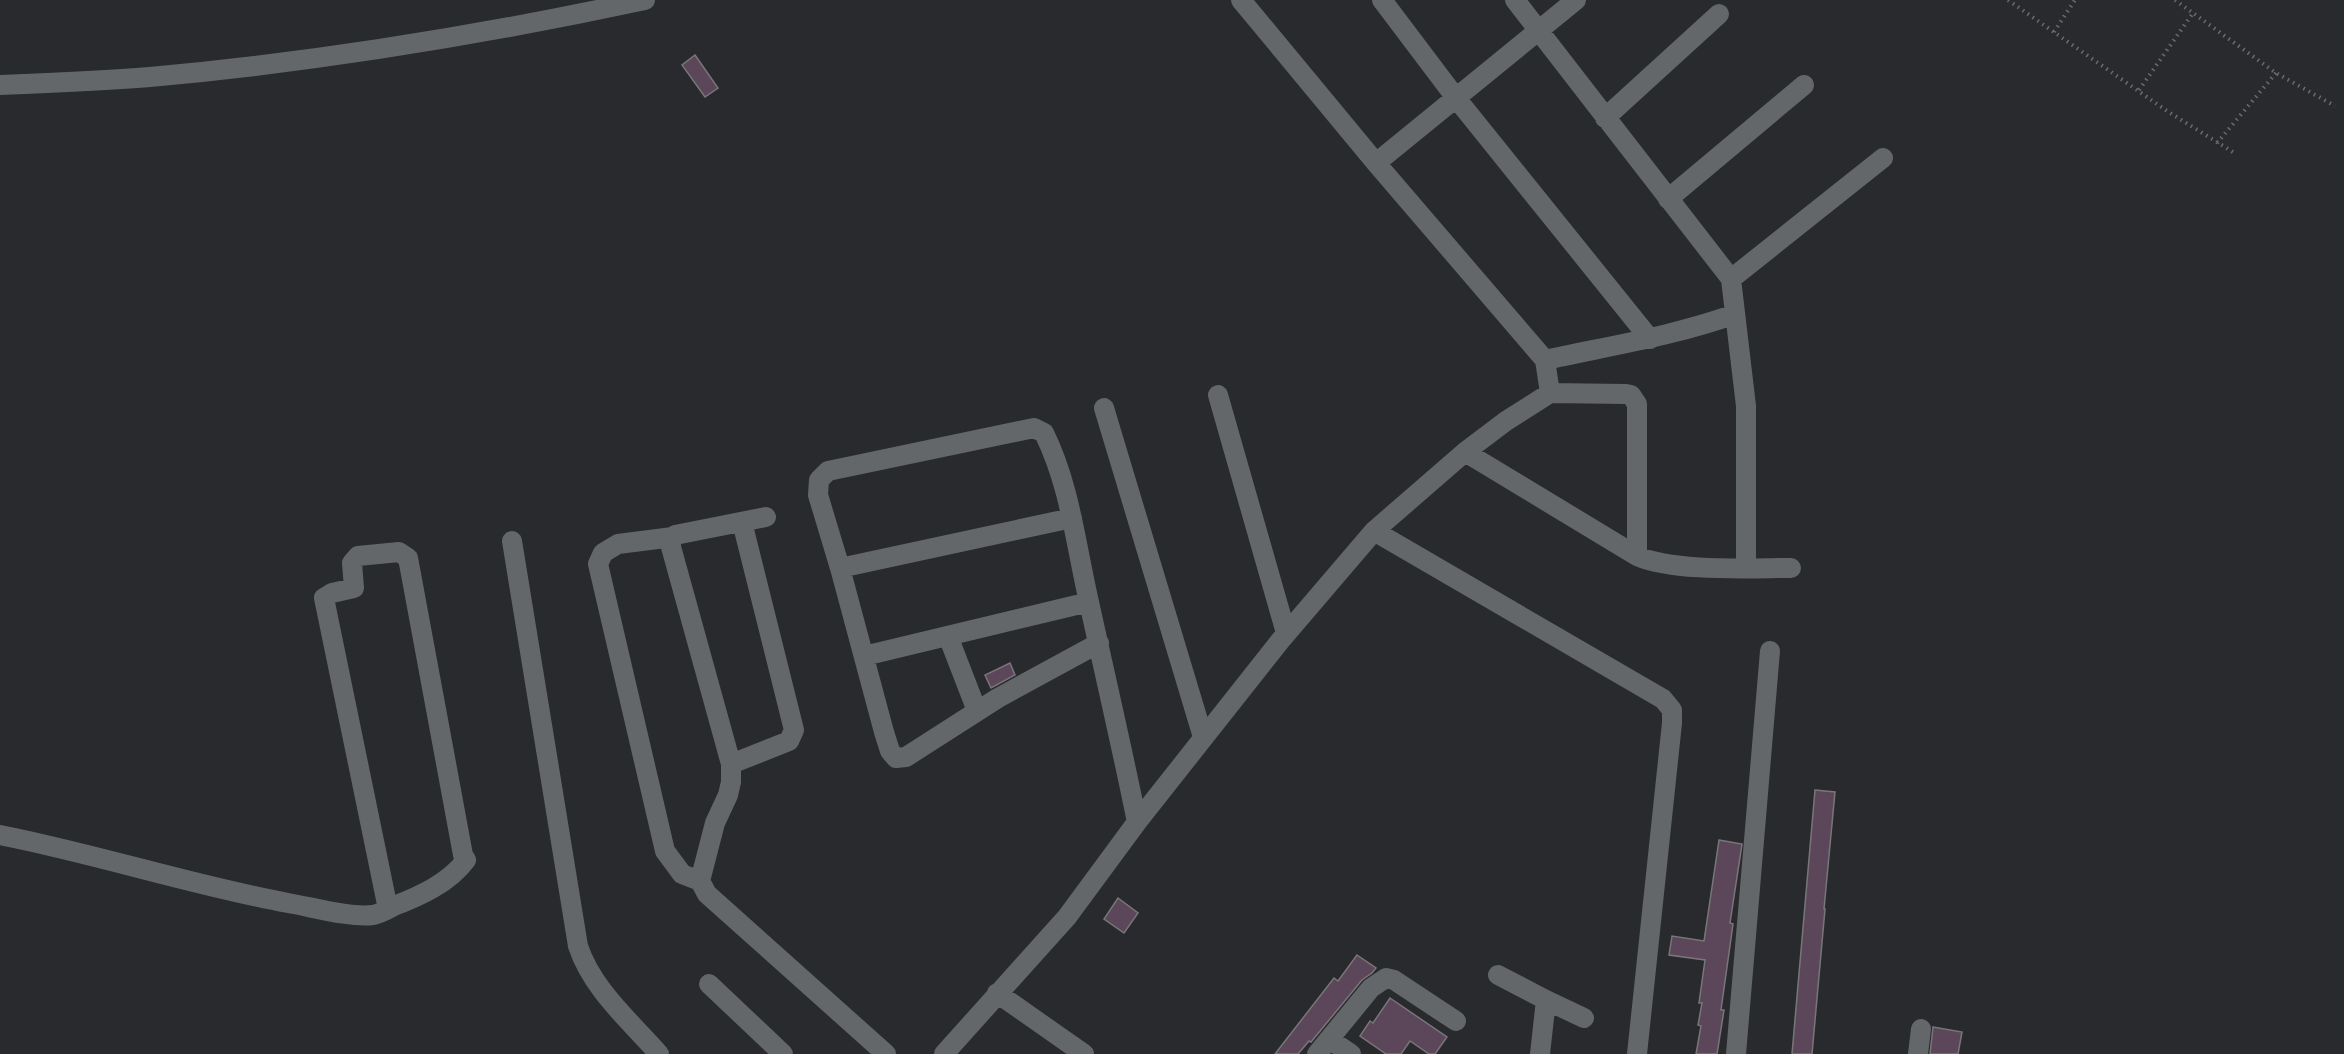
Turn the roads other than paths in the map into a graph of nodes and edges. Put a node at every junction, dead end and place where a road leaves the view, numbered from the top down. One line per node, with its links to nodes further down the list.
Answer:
1 (645, 0): 9 (street)
2 (1241, 0): 13 (street)
3 (1382, 0): 10 (street)
4 (1515, 0): 7 (street)
5 (1576, 0): 7 (street)
6 (1719, 14): 11 (street)
7 (1539, 31): 10 (street); 11 (street)
8 (1804, 85): 14 (street)
9 (0, 86)
10 (1456, 98): 13 (street); 17 (street)
11 (1605, 118): 14 (street)
12 (1883, 158): 15 (street)
13 (1376, 164): 18 (street)
14 (1668, 199): 15 (street)
15 (1731, 279): 16 (street)
16 (1735, 314): 17 (street); 31 (street)
17 (1650, 339): 18 (street)
18 (1545, 360): 19 (street)
19 (1550, 393): 22 (street); 29 (street)
20 (1218, 395): 34 (street)
21 (1104, 408): 40 (street)
22 (1465, 452): 26 (street); 29 (street)
23 (766, 517): 25 (street)
24 (1072, 518): 30 (street); 30 (street); 33 (street)
25 (742, 522): 27 (street); 41 (street)
26 (1374, 531): 34 (street); 62 (street)
27 (673, 537): 41 (street); 44 (street)
28 (512, 541): 54 (street)
29 (1637, 556): 31 (street)
30 (840, 568): 38 (street)
31 (1746, 568): 32 (street)
32 (1791, 568)
33 (1089, 602): 35 (street); 36 (street)
34 (1286, 633): 40 (street)
35 (948, 636): 38 (street); 39 (street)
36 (1099, 643): 39 (street); 42 (street)
37 (1770, 651): 63 (street)
38 (864, 656): 39 (street)
39 (977, 711)
40 (1203, 737): 42 (street)
41 (730, 764): 44 (street)
42 (1137, 822): 48 (street)
43 (0, 835): 45 (street)
44 (700, 881): 56 (street)
45 (388, 909): 45 (street)
46 (1498, 975): 49 (street)
47 (709, 984): 55 (street)
48 (997, 993): 57 (street); 58 (street)
49 (1546, 1000): 50 (street); 61 (street)
50 (1584, 1018)
51 (1456, 1021): 53 (street)
52 (1921, 1029): 64 (street)
53 (1329, 1039): 59 (street); 60 (street)
54 (659, 1054)
55 (783, 1054)
56 (886, 1054)
57 (944, 1054)
58 (1084, 1054)
59 (1317, 1054)
60 (1351, 1054)
61 (1540, 1054)
62 (1637, 1054)
63 (1736, 1054)
64 (1918, 1054)

